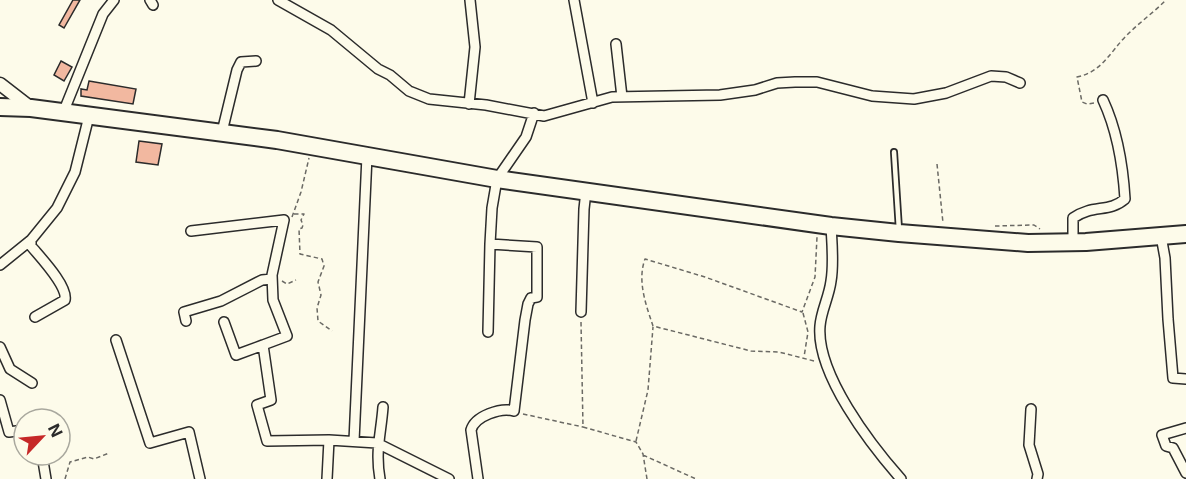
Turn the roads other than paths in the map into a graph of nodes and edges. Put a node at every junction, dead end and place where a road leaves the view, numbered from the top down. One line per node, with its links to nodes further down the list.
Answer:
1 (114, 0): 15 (street)
2 (278, 0): 12 (street)
3 (470, 0): 12 (street)
4 (574, 0): 11 (street)
5 (616, 45): 9 (street)
6 (256, 61): 18 (street)
7 (1020, 83): 9 (street)
8 (0, 84): 14 (street)
9 (622, 97): 11 (street)
10 (1103, 100): 29 (street)
11 (593, 103): 16 (street)
12 (469, 104): 16 (street)
13 (0, 107): 14 (highway)
14 (31, 108): 15 (highway)
15 (63, 113): 17 (highway)
16 (534, 113): 21 (street)
17 (89, 116): 18 (highway); 28 (street)
18 (222, 132): 20 (highway)
19 (894, 152): 25 (lane)
20 (367, 156): 21 (highway); 49 (street)
21 (497, 178): 22 (highway); 30 (street)
22 (586, 191): 23 (highway); 33 (street)
23 (824, 224): 25 (highway); 57 (street)
24 (191, 231): 32 (street)
25 (899, 233): 29 (highway)
26 (1186, 234): 27 (highway)
27 (1161, 236): 29 (highway); 41 (street)
28 (31, 240): 31 (street); 34 (street)
29 (1073, 242)
30 (490, 244): 37 (street); 56 (street)
31 (0, 265)
32 (272, 279): 35 (street); 39 (street)
33 (581, 312)
34 (35, 317)
35 (186, 321)
36 (224, 322): 39 (street)
37 (489, 332)
38 (116, 340): 52 (street)
39 (263, 345): 48 (street)
40 (0, 347): 42 (street)
41 (1186, 379)
42 (32, 383)
43 (0, 400): 47 (street)
44 (383, 407): 50 (street)
45 (1031, 410): 58 (street)
46 (1186, 428): 51 (street)
47 (12, 432)
48 (329, 440): 49 (street); 53 (street)
49 (354, 441): 50 (street)
50 (377, 442): 54 (street); 55 (street)
51 (1186, 473)
52 (200, 479)
53 (327, 479)
54 (380, 479)
55 (449, 479)
56 (478, 479)
57 (901, 479)
58 (1037, 479)

